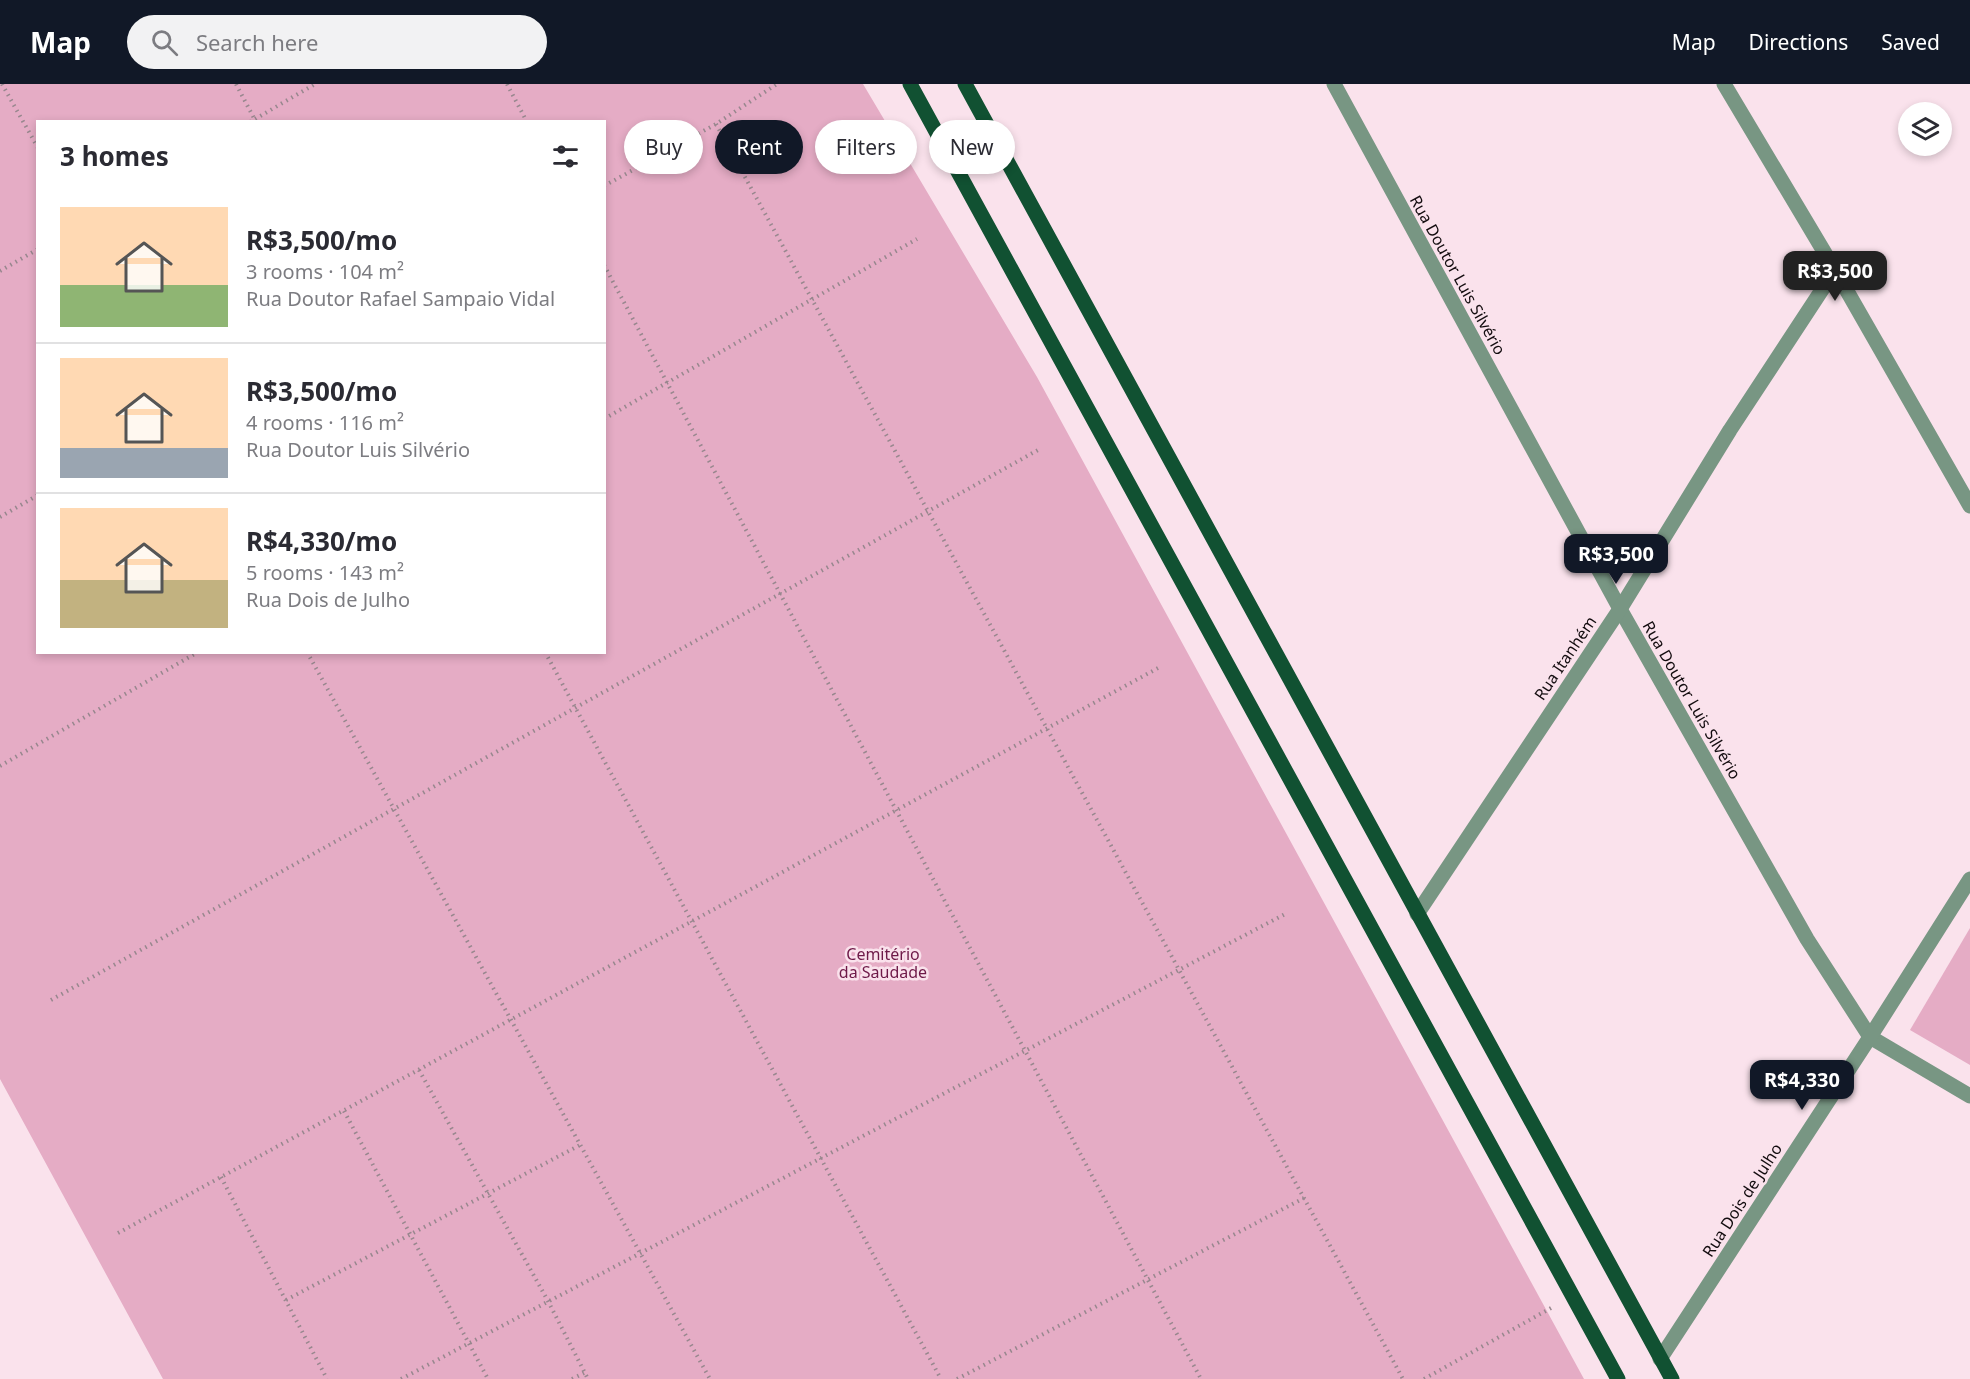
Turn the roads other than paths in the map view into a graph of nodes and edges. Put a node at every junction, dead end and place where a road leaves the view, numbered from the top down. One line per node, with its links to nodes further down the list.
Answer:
1 (910, 84): 13 (main road)
2 (965, 84): 9 (main road)
3 (1334, 84): 7 (street, Rua Doutor Luis Silvério)
4 (1724, 84): 5 (street)
5 (1835, 270): 6 (street); 7 (street, Rua Itanhém)
6 (1970, 506)
7 (1620, 609): 9 (street, Rua Itanhém); 10 (street, Rua Doutor Luis Silvério)
8 (1970, 879): 10 (street, Rua Dois de Julho)
9 (1418, 914): 12 (main road)
10 (1870, 1037): 11 (street, Rua Doutor Luis Silvério); 12 (street, Rua Dois de Julho)
11 (1970, 1096)
12 (1660, 1359): 14 (main road)
13 (1618, 1379)
14 (1672, 1379)

